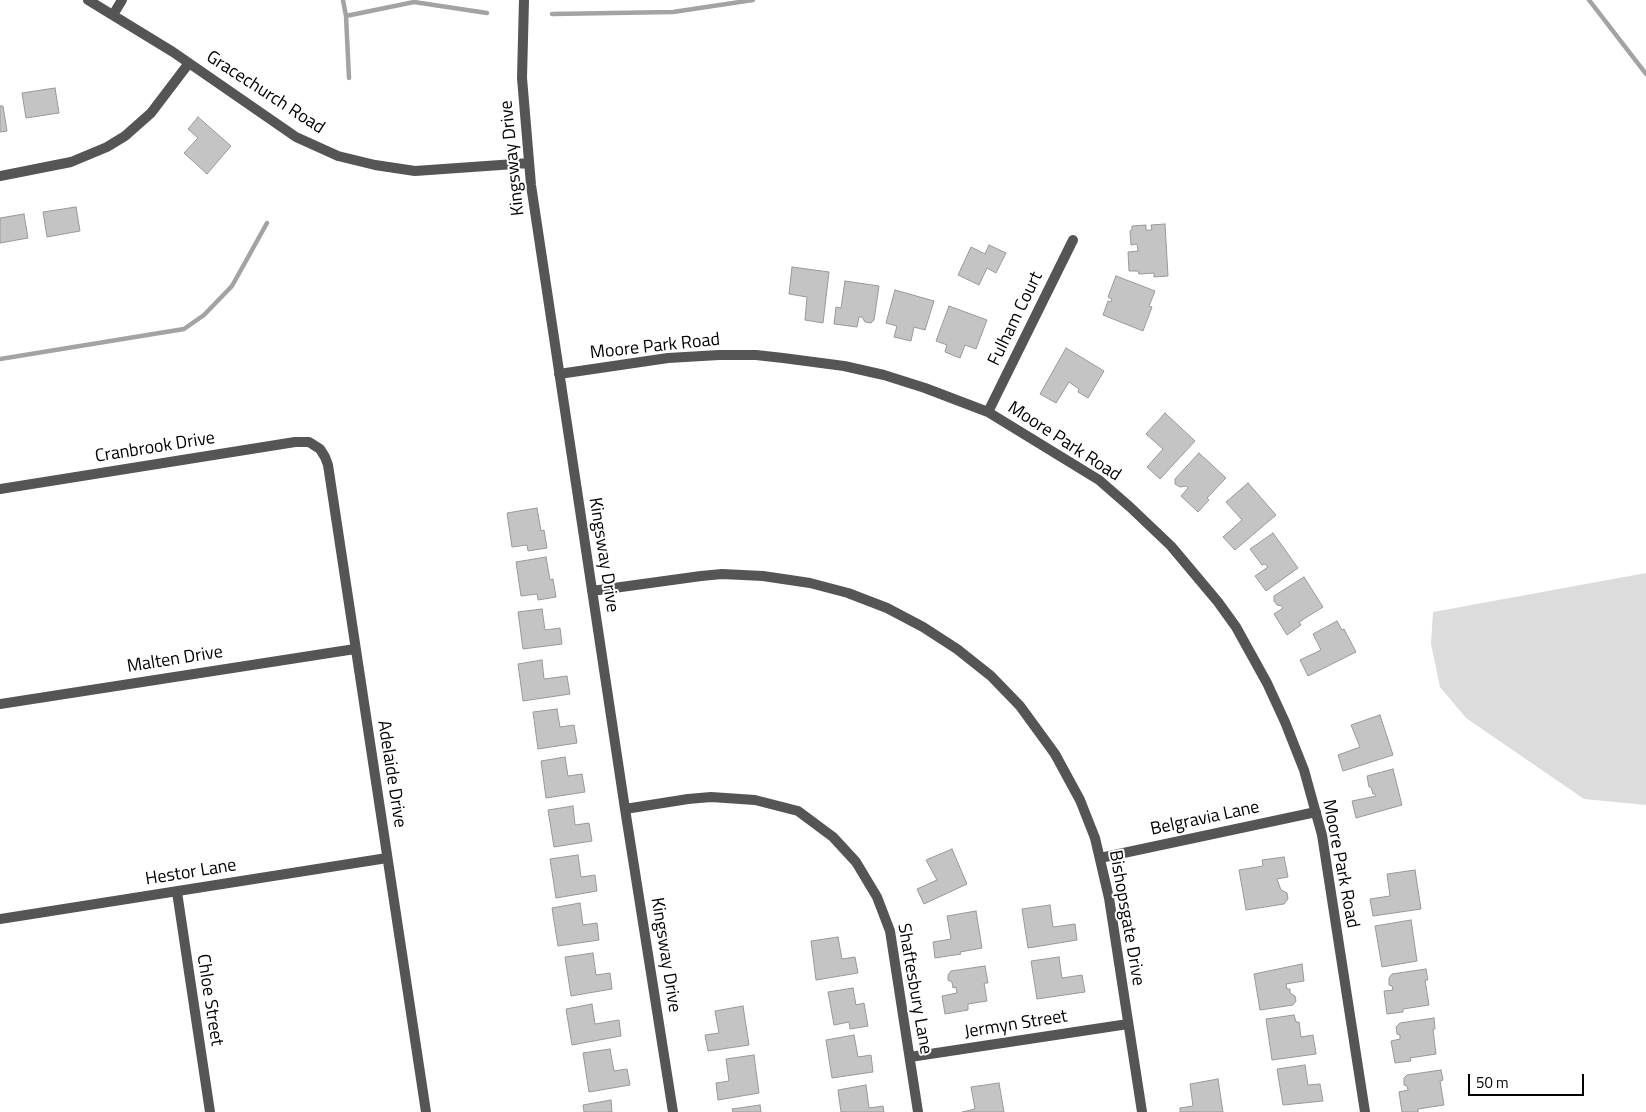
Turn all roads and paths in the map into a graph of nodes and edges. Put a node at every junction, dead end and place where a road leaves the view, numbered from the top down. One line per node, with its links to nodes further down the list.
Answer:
1 (88, 0): 4 (street, Gracechurch Road)
2 (122, 0): 4 (street)
3 (524, 0): 6 (street, Kingsway Drive)
4 (113, 16): 5 (street, Gracechurch Road)
5 (189, 63): 6 (street, Gracechurch Road); 7 (street)
6 (529, 163): 9 (street, Kingsway Drive)
7 (0, 176)
8 (1073, 240): 10 (street, Fulham Court)
9 (559, 374): 10 (street, Moore Park Road); 13 (street, Kingsway Drive)
10 (988, 412): 17 (street, Moore Park Road)
11 (315, 446): 12 (street, Cranbrook Drive); 14 (street, Adelaide Drive)
12 (0, 488)
13 (592, 591): 16 (street, Kingsway Drive); 19 (street, Bishopsgate Drive)
14 (355, 648): 15 (street, Malten Drive); 18 (street, Adelaide Drive)
15 (0, 704)
16 (625, 809): 23 (street, Shaftesbury Lane); 26 (street, Kingsway Drive)
17 (1316, 812): 19 (street, Belgravia Lane); 29 (street, Moore Park Road)
18 (387, 858): 20 (street, Hestor Lane); 25 (street, Adelaide Drive)
19 (1100, 858): 22 (street, Bishopsgate Drive)
20 (177, 892): 21 (street, Hestor Lane); 24 (street, Chloe Street)
21 (0, 919)
22 (1128, 1024): 23 (street, Jermyn Street); 28 (street, Bishopsgate Drive)
23 (910, 1057): 27 (street, Shaftesbury Lane)
24 (210, 1112)
25 (426, 1112)
26 (673, 1112)
27 (918, 1112)
28 (1142, 1112)
29 (1365, 1112)

